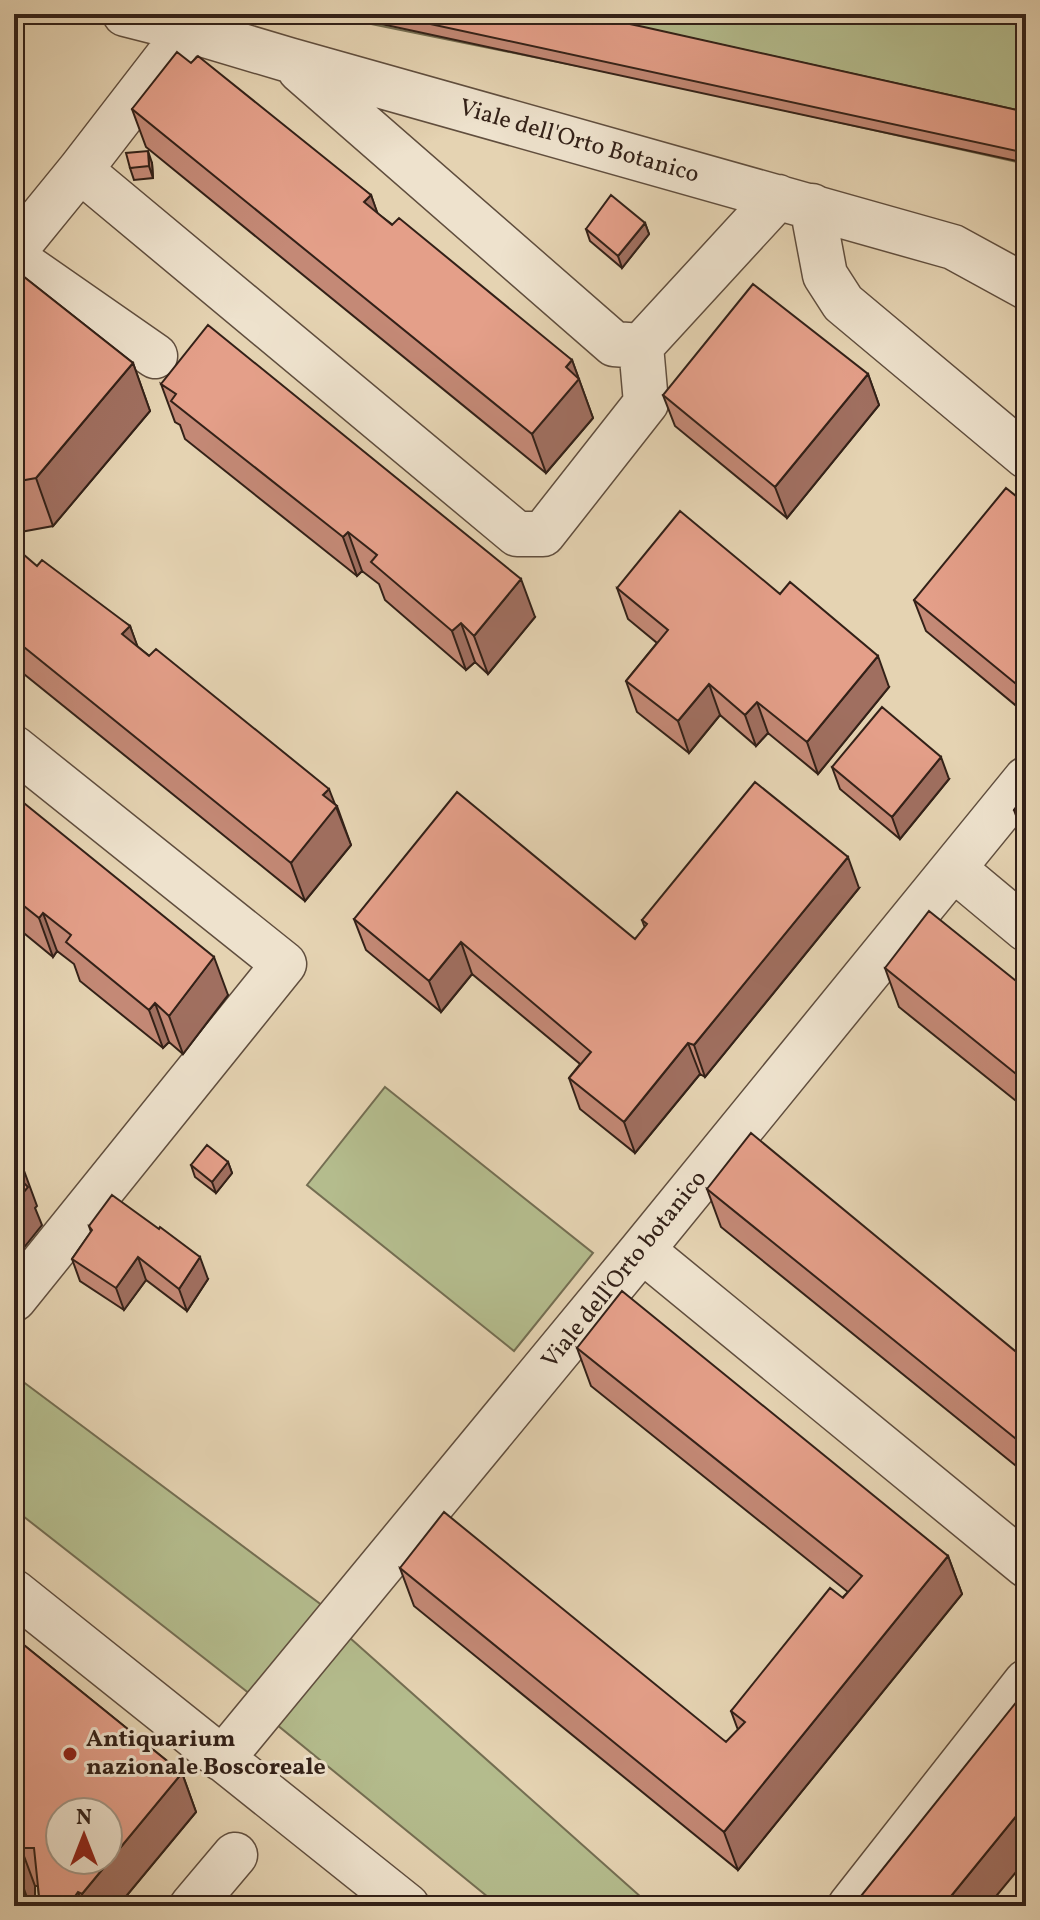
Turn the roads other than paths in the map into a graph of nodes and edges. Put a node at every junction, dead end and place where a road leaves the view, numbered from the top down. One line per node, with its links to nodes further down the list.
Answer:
1 (125, 14): 2 (street, Viale dell'Orto Botanico)
2 (188, 30): 3 (street, Viale dell'Orto Botanico); 4 (street)
3 (289, 60): 5 (street, Viale dell'Orto Botanico); 9 (street)
4 (80, 170): 6 (street); 9 (street)
5 (795, 202): 8 (street, Viale dell'Orto Botanico); 9 (street); 11 (street)
6 (14, 251)
7 (14, 258): 10 (street)
8 (1026, 287)
9 (641, 346)
10 (155, 356)
11 (1026, 456)
12 (14, 748): 17 (street)
13 (1026, 779): 14 (street, Viale dell'Orto botanico)
14 (954, 869): 15 (street); 16 (street, Viale dell'Orto botanico)
15 (1026, 929)
16 (642, 1250): 18 (street); 21 (street, Viale dell'Orto botanico)
17 (14, 1299)
18 (1026, 1565)
19 (14, 1592): 21 (street)
20 (1026, 1682): 25 (street)
21 (222, 1759): 24 (street)
22 (235, 1855): 23 (street)
23 (192, 1906)
24 (407, 1906)
25 (850, 1906)

